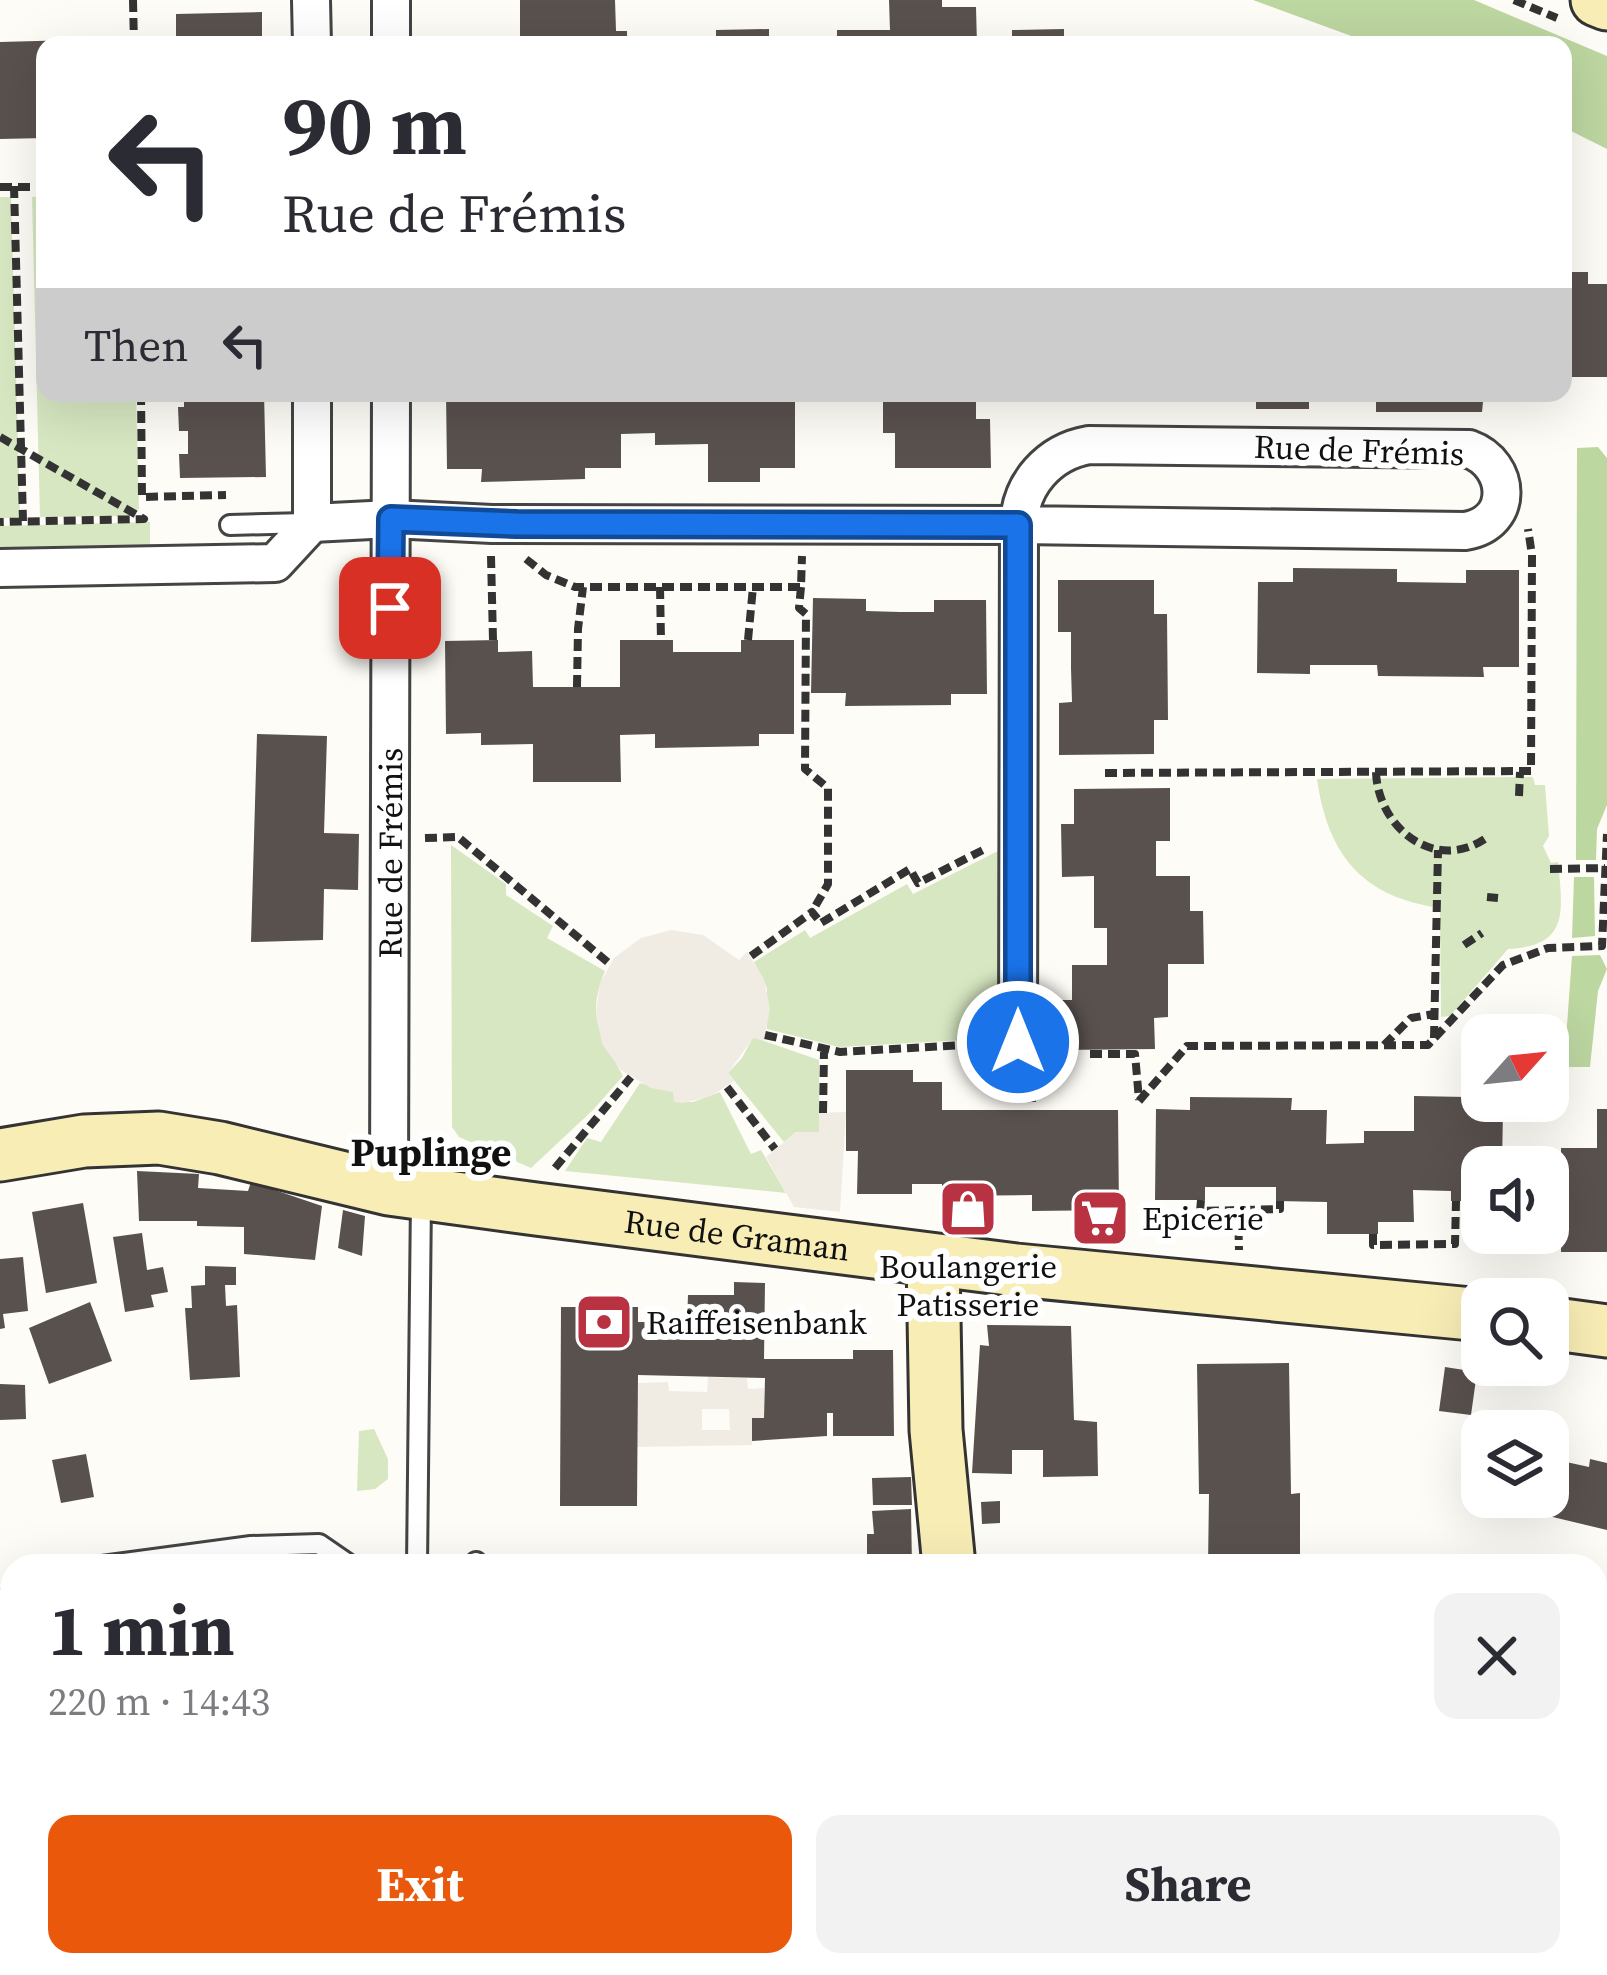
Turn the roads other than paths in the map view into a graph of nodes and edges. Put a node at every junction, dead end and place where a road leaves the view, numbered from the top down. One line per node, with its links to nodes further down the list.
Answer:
1 (311, 0): 5 (street)
2 (391, 0): 6 (street)
3 (1597, 0): 4 (street)
4 (1607, 4)
5 (311, 36)
6 (391, 36)
7 (312, 402): 10 (street)
8 (391, 402): 9 (street, Rue de Frémis)
9 (391, 519): 10 (street, Rue de Frémis); 12 (street, Rue de Frémis); 16 (street, Rue de Frémis)
10 (312, 523): 11 (lane); 13 (street)
11 (230, 525)
12 (1018, 525): 12 (street, Rue de Frémis); 14 (street, Rue de Frémis)
13 (0, 568)
14 (1018, 1042)
15 (0, 1154): 16 (street, Rue de Graman)
16 (405, 1191): 17 (street, Rue de Graman); 23 (lane)
17 (933, 1260): 18 (street, Rue de Graman); 24 (street)
18 (1461, 1313)
19 (1569, 1325): 20 (street)
20 (1607, 1331)
21 (191, 1554): 22 (lane)
22 (334, 1554)
23 (417, 1554)
24 (948, 1554)

